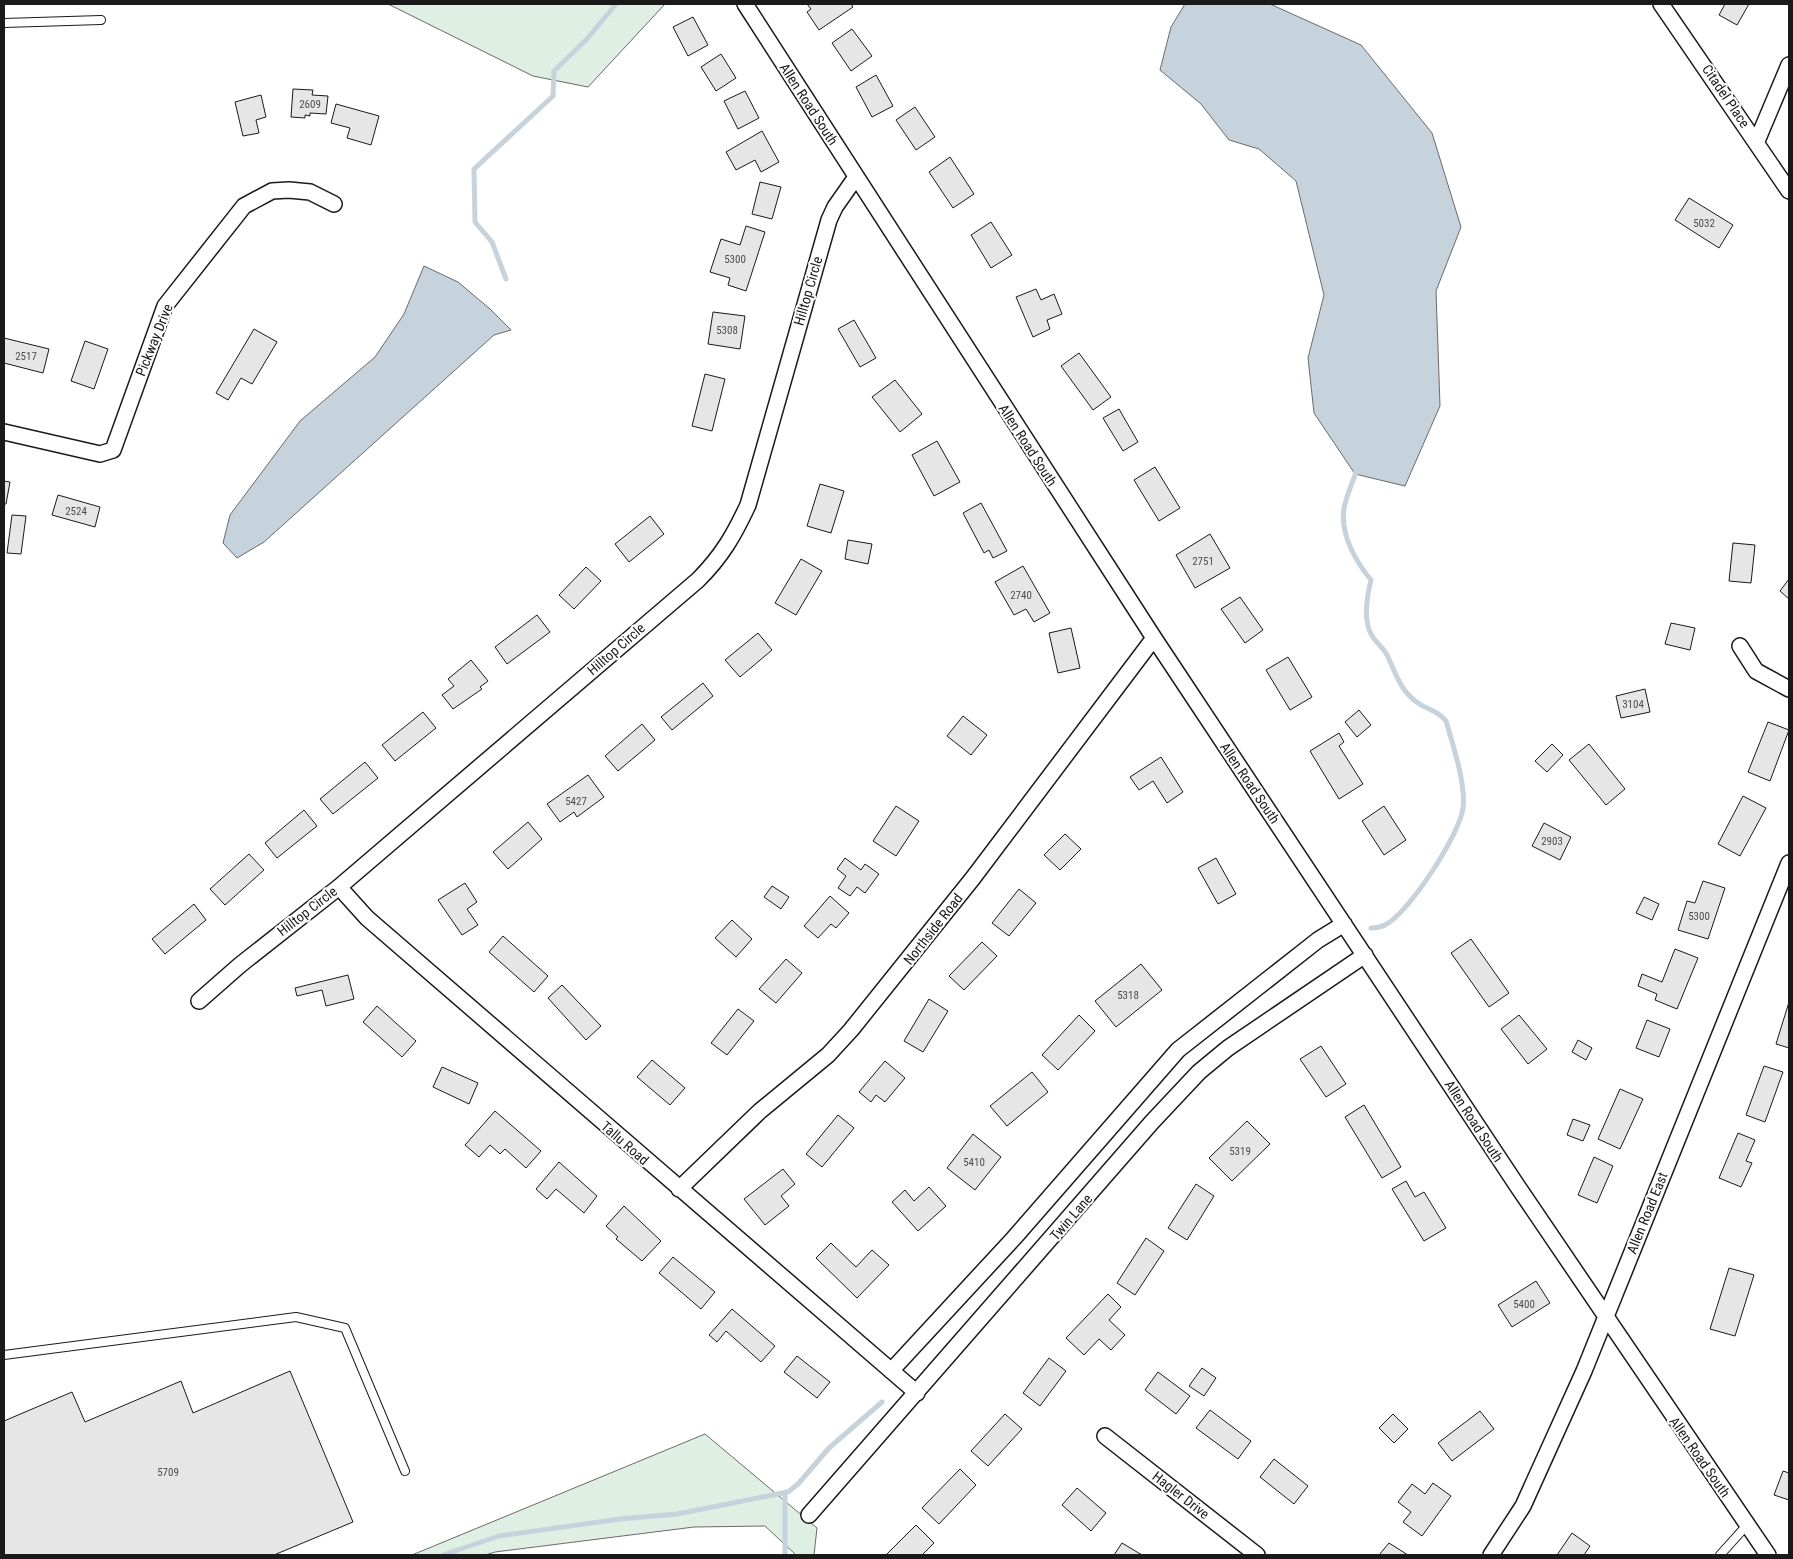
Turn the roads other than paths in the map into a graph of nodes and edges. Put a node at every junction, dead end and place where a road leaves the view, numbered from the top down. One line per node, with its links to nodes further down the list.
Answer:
1 (745, 4): 7 (street, Allen Road South)
2 (1661, 4): 6 (street, Citadel Place)
3 (101, 20): 4 (lane)
4 (4, 21)
5 (1789, 66): 6 (street)
6 (1757, 141): 8 (street, Citadel Place)
7 (856, 177): 11 (street, Allen Road South); 15 (street, Hilltop Circle)
8 (1789, 191)
9 (334, 204): 10 (street, Pickway Drive)
10 (4, 432)
11 (1154, 638): 16 (street, Allen Road South); 19 (street, Northside Road)
12 (1740, 646): 13 (street)
13 (1789, 690)
14 (1789, 863): 20 (street, Allen Road East)
15 (339, 887): 18 (street, Hilltop Circle); 19 (street, Tallu Road)
16 (1344, 924): 17 (street, Allen Road South); 22 (street, Twin Lane)
17 (1365, 955): 20 (street, Allen Road South); 23 (street, Twin Lane)
18 (199, 1001)
19 (679, 1189): 22 (street, Tallu Road)
20 (1605, 1316): 27 (street, Allen Road South); 29 (street, Allen Road East)
21 (4, 1354): 25 (lane)
22 (891, 1371): 23 (street, Tallu Road)
23 (917, 1393): 26 (street, Twin Lane)
24 (1105, 1436): 28 (street, Hagler Drive)
25 (405, 1471)
26 (809, 1515)
27 (1747, 1525): 30 (lane); 31 (street, Allen Road South)
28 (1257, 1555)
29 (1490, 1555)
30 (1720, 1555)
31 (1768, 1555)

